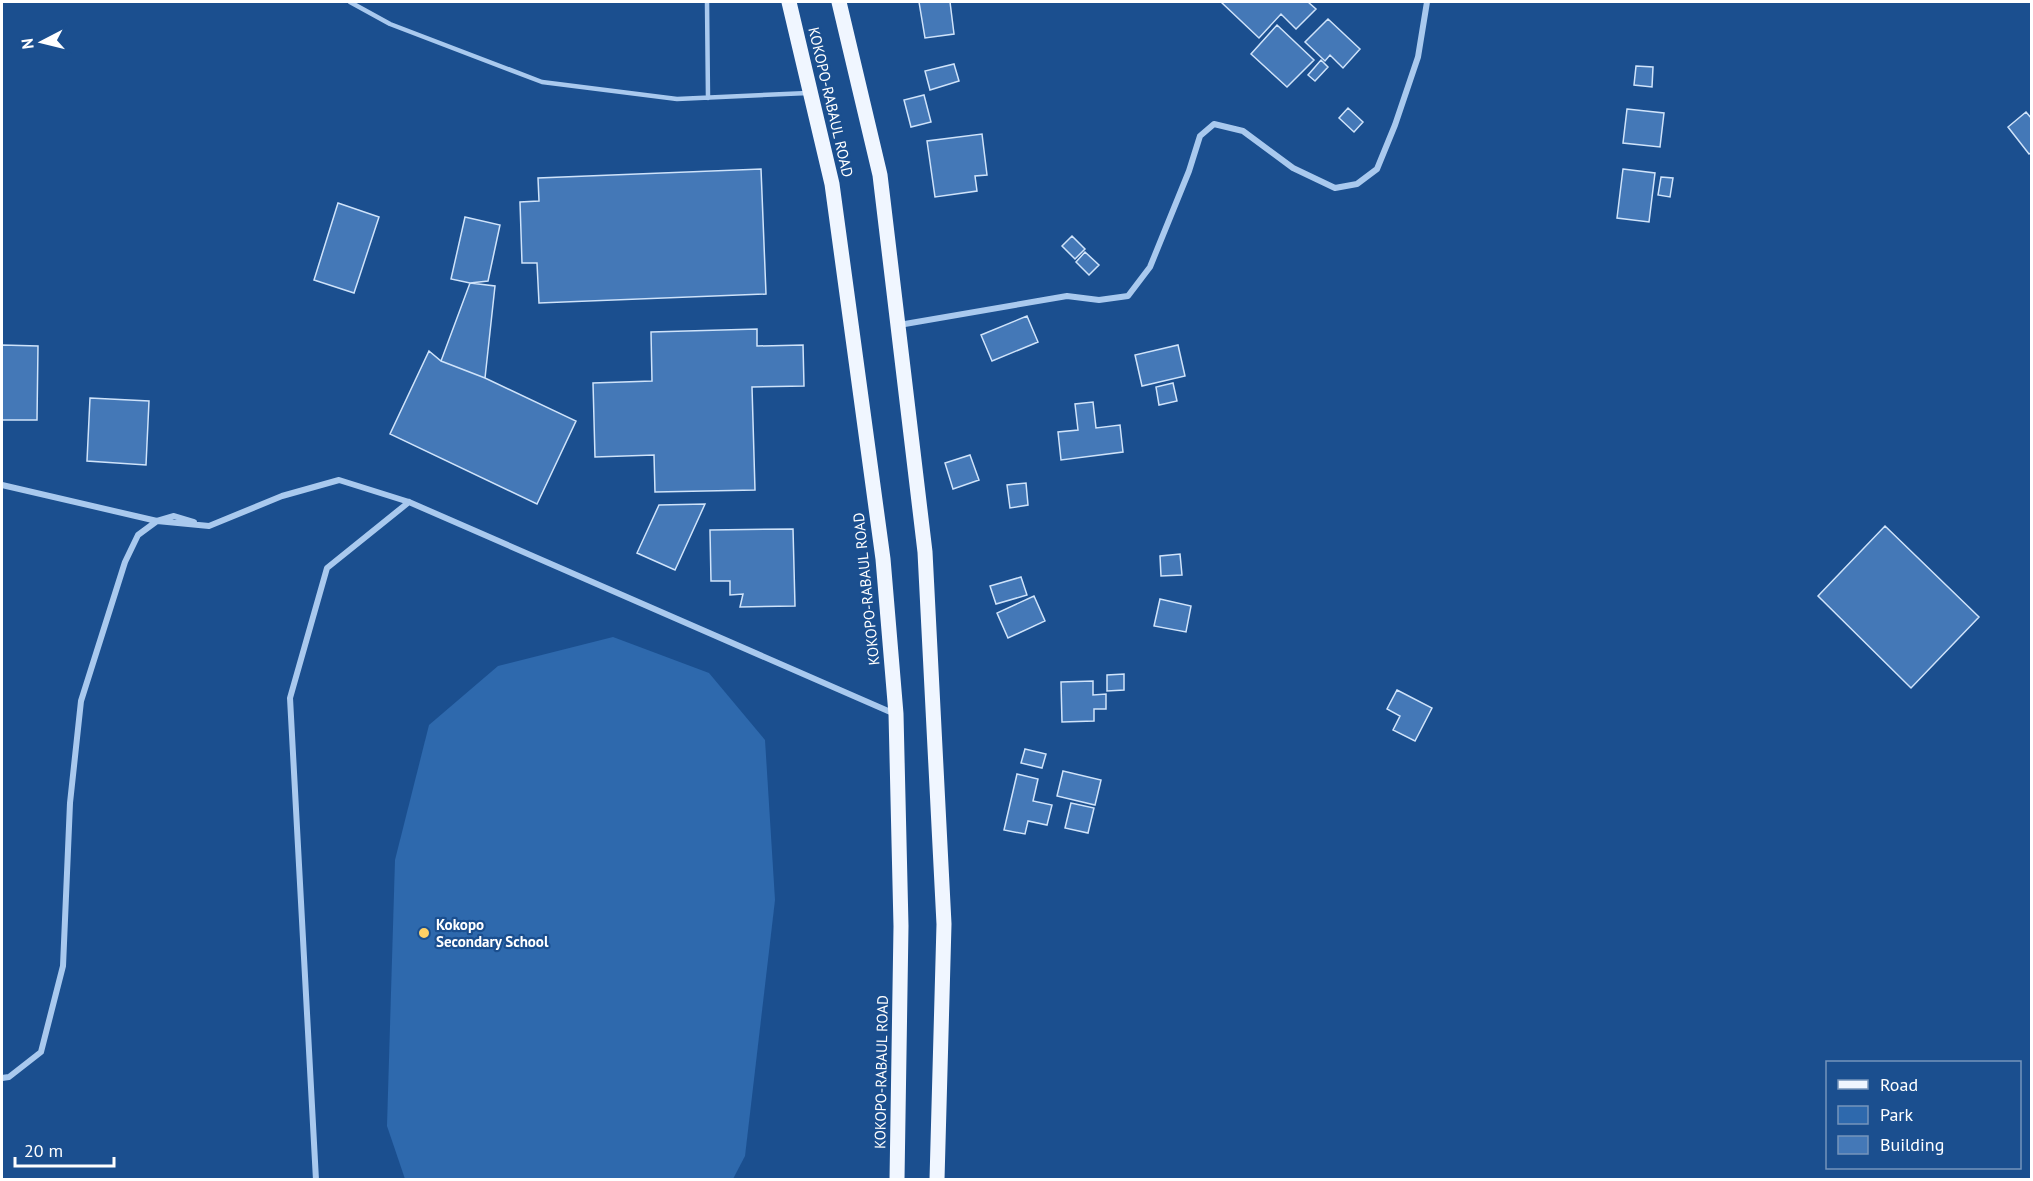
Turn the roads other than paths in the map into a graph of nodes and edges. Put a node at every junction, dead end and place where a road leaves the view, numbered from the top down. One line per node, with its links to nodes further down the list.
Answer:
1 (350, 2): 7 (lane)
2 (707, 2): 7 (lane)
3 (789, 2): 6 (main road, KOKOPO-RABAUL ROAD)
4 (839, 2): 8 (main road, KOKOPO-RABAUL ROAD)
5 (1427, 2): 8 (street)
6 (810, 93): 7 (lane); 12 (main road, KOKOPO-RABAUL ROAD)
7 (708, 98)
8 (898, 325): 16 (main road, KOKOPO-RABAUL ROAD)
9 (2, 485): 11 (street)
10 (409, 502): 11 (street); 12 (street); 14 (street)
11 (157, 521): 13 (street)
12 (896, 714): 15 (main road, KOKOPO-RABAUL ROAD)
13 (2, 1078)
14 (316, 1179)
15 (897, 1179)
16 (937, 1179)

